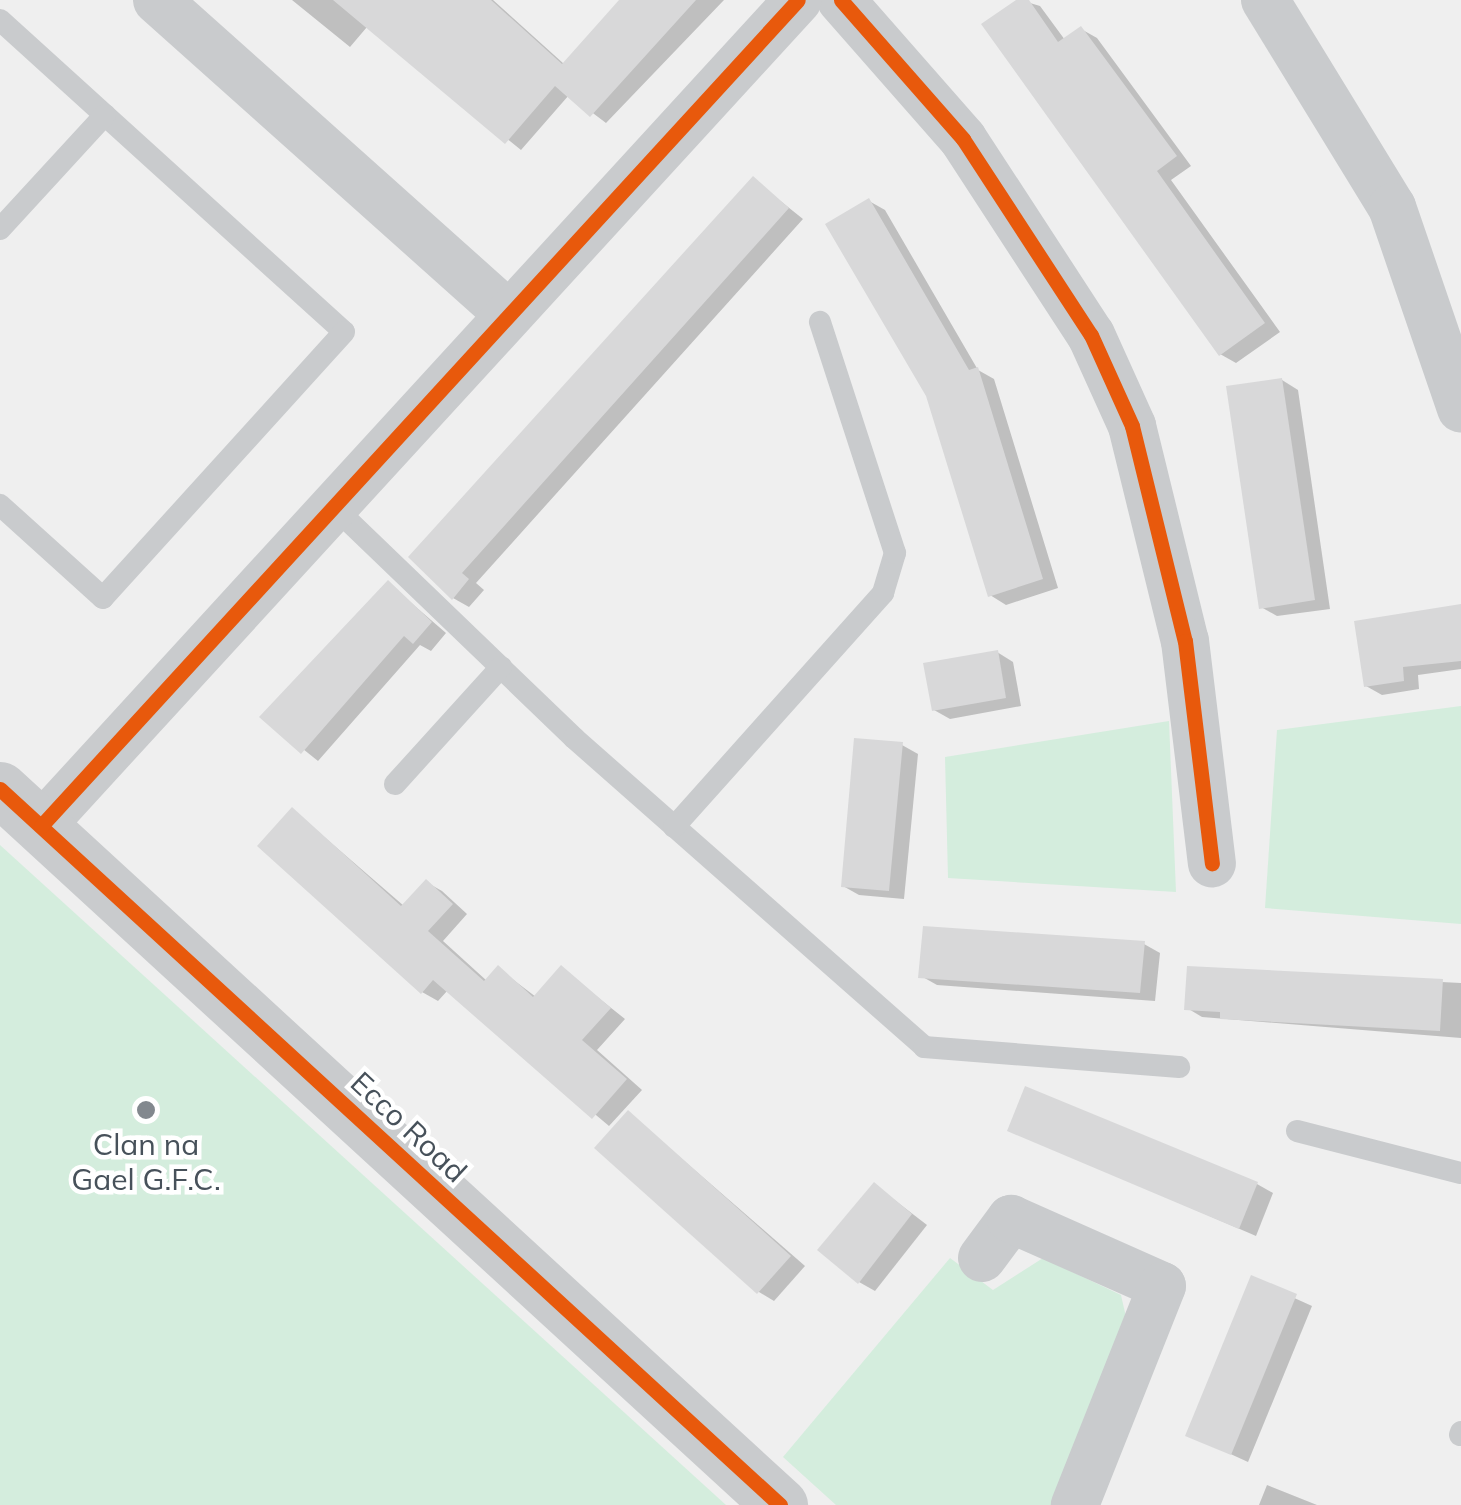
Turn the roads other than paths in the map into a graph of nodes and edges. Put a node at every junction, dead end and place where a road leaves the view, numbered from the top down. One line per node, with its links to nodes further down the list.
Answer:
1 (157, 0): 8 (street)
2 (798, 0): 8 (street)
3 (841, 0): 18 (street)
4 (1265, 0): 10 (street)
5 (0, 20): 6 (lane)
6 (105, 115): 7 (lane); 11 (lane)
7 (0, 229)
8 (510, 315): 12 (street)
9 (820, 322): 17 (lane)
10 (1461, 410)
11 (0, 505)
12 (333, 506): 13 (lane); 16 (street)
13 (501, 667): 14 (lane); 17 (lane)
14 (396, 784)
15 (0, 789): 16 (street, Ecco Road)
16 (41, 826): 23 (street, Ecco Road)
17 (674, 827): 19 (lane)
18 (1212, 863)
19 (1179, 1067)
20 (1297, 1131): 21 (lane)
21 (1461, 1173)
22 (982, 1258): 24 (street)
23 (780, 1505)
24 (1075, 1505)

